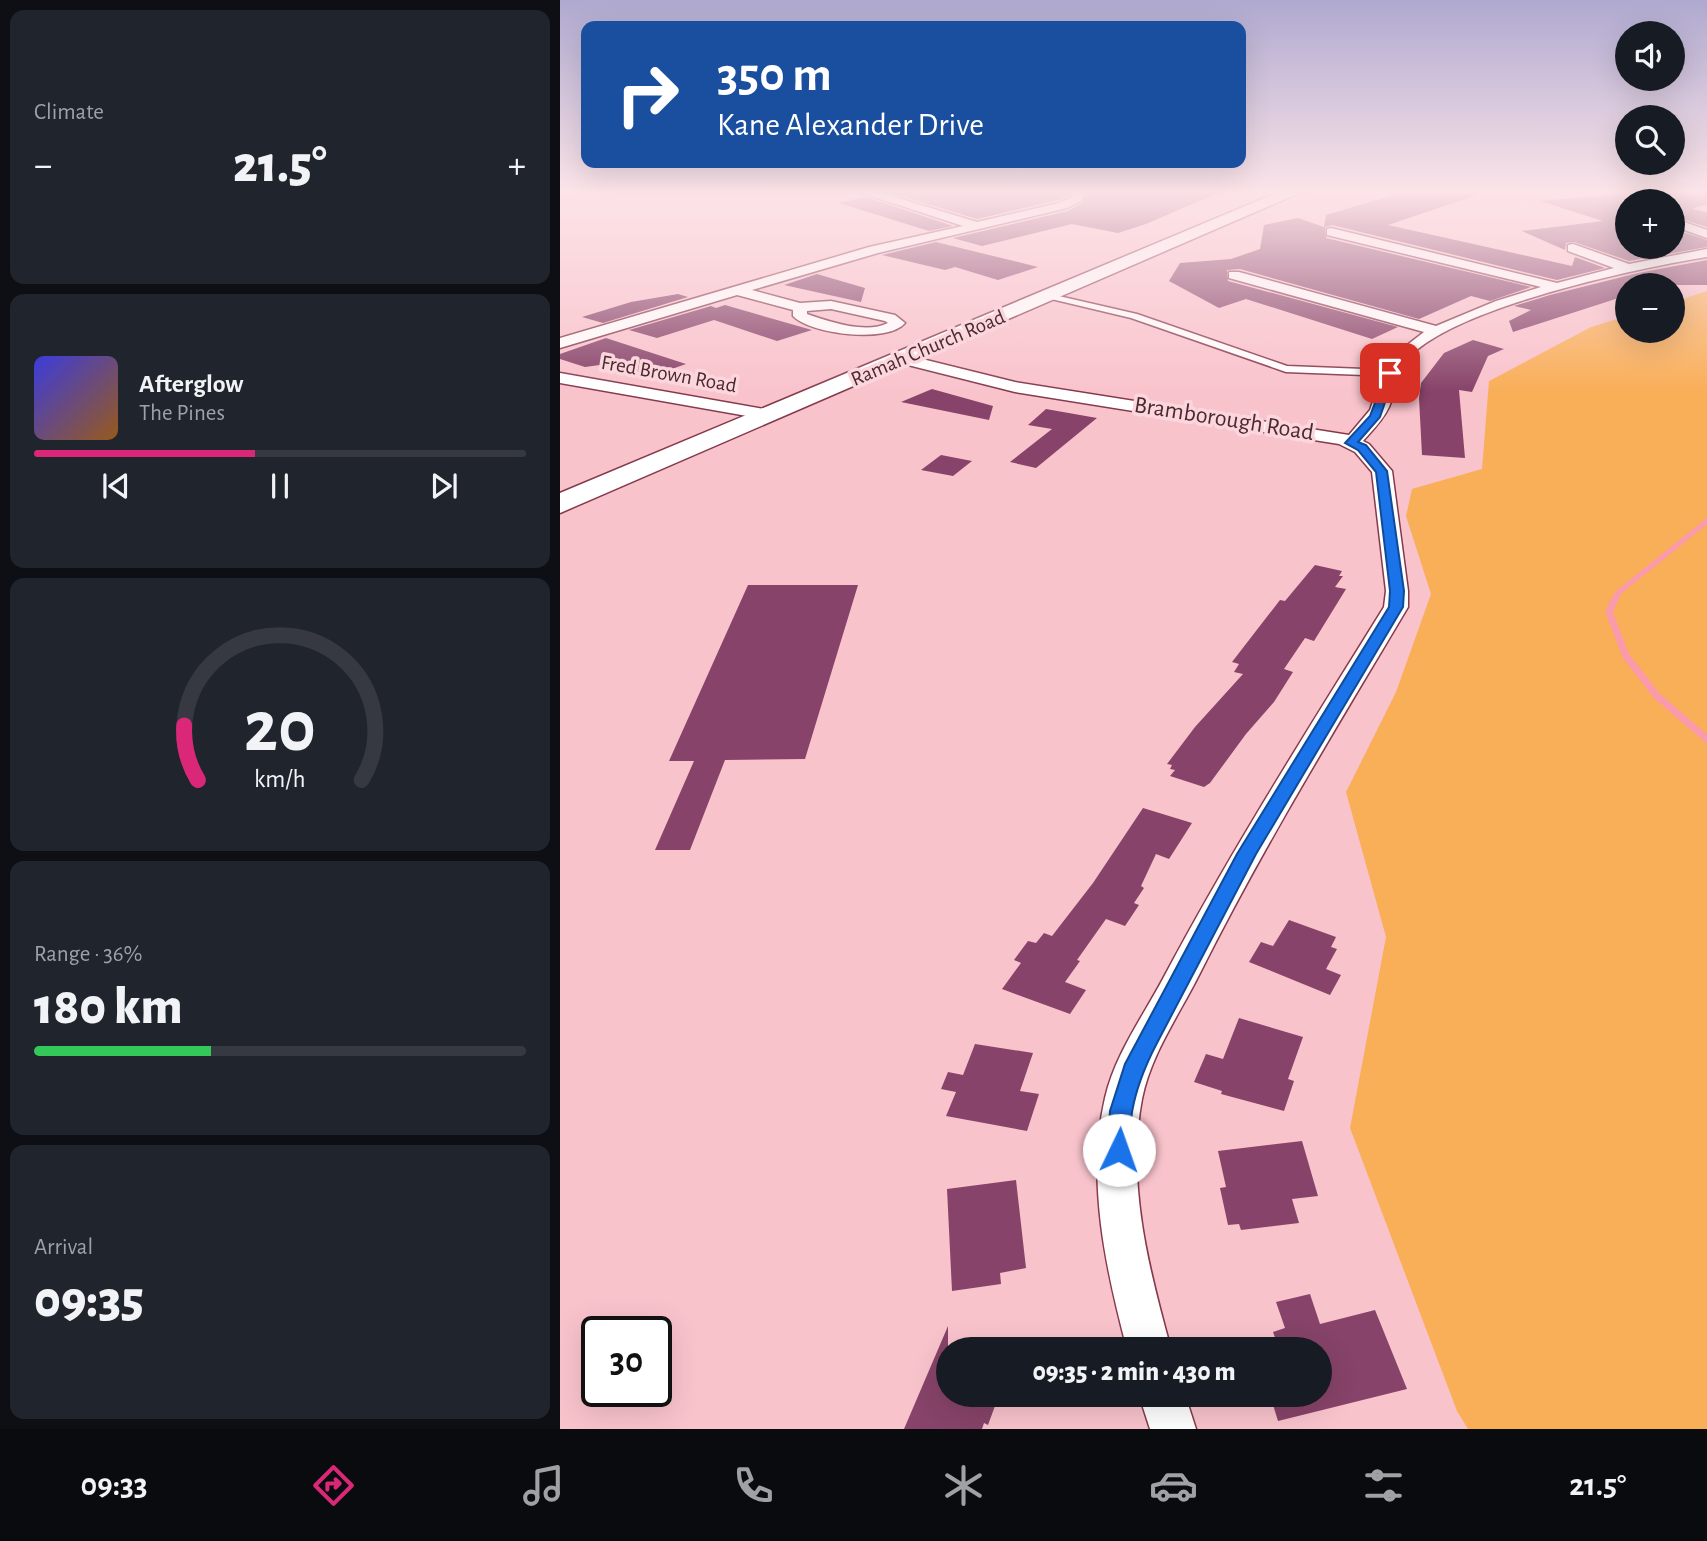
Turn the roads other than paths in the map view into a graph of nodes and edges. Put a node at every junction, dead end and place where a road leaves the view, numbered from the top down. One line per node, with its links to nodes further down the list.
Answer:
1 (849, 258): 9 (street)
2 (1140, 258): 10 (main road, Ramah Church Road)
3 (1437, 258): 8 (street)
4 (1599, 258): 6 (street)
5 (1684, 258): 6 (street)
6 (1630, 269): 8 (street)
7 (1234, 275): 12 (street)
8 (1558, 287): 12 (street)
9 (738, 291): 11 (street); 13 (street)
10 (1050, 296): 14 (main road, Ramah Church Road); 15 (lane)
11 (800, 307): 11 (street)
12 (1439, 331): 15 (street)
13 (560, 343)
14 (902, 359): 17 (main road, Ramah Church Road); 18 (street, Bramborough Road)
15 (1390, 373): 18 (street)
16 (560, 378): 17 (street, Fred Brown Road)
17 (770, 415): 19 (main road, Ramah Church Road)
18 (1351, 443): 20 (street, Bramborough Road)
19 (560, 504)
20 (1146, 1337)
21 (1166, 1407): 22 (street)
22 (1173, 1429)

